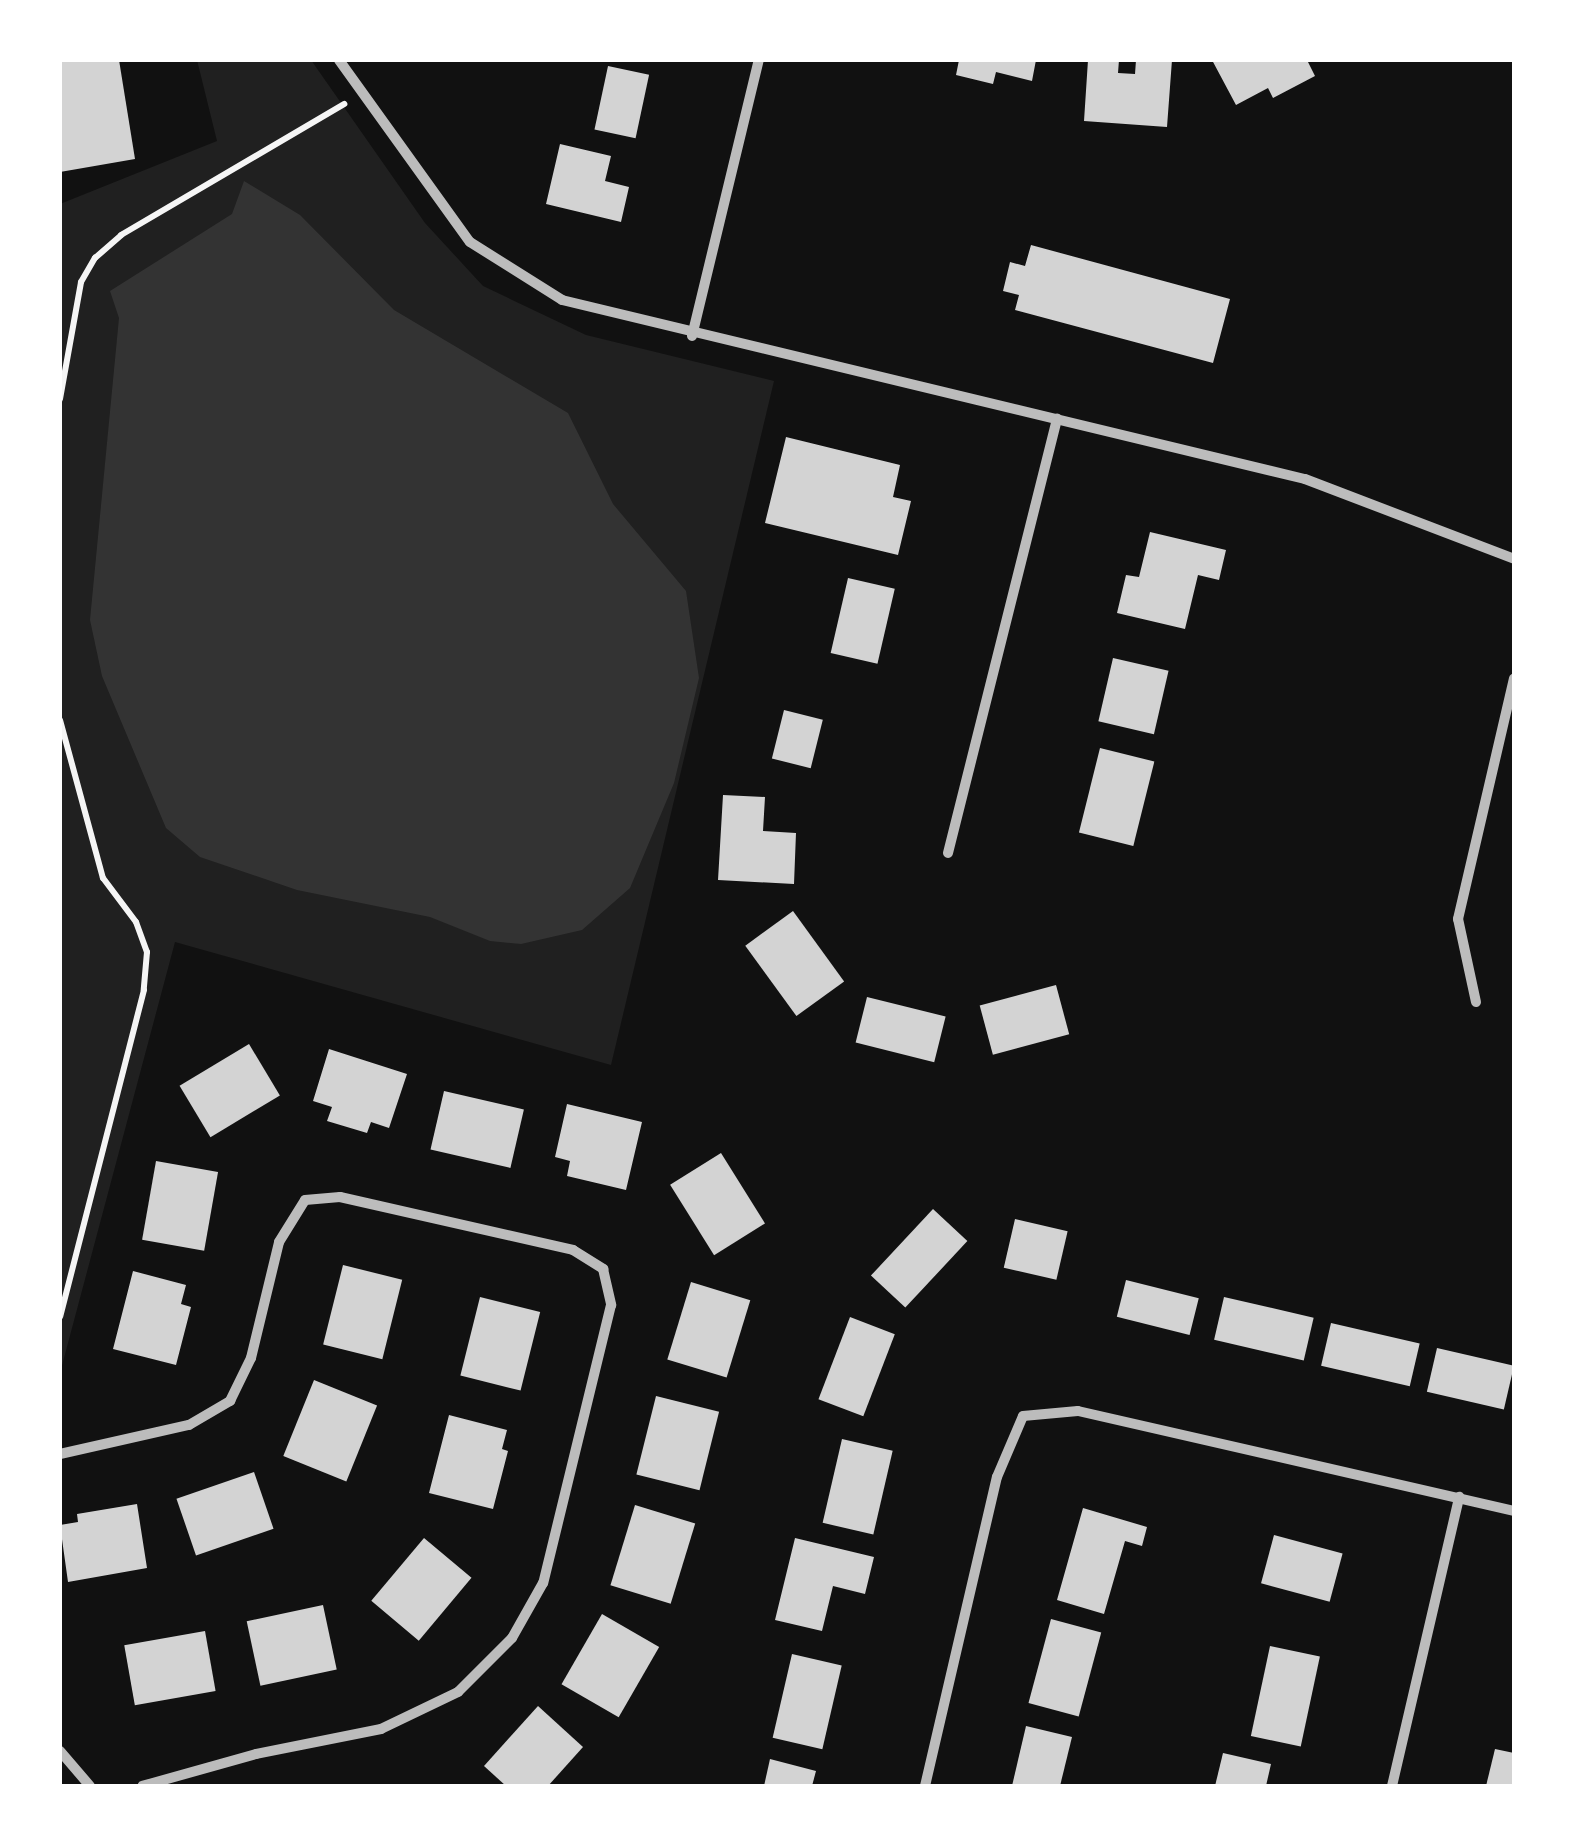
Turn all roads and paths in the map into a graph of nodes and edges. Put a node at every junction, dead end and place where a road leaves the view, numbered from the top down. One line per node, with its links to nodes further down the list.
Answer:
1 (339, 60): 3 (street)
2 (759, 60): 4 (street)
3 (363, 93): 4 (street); 5 (path)
4 (692, 336): 6 (street)
5 (60, 399)
6 (1057, 418): 7 (street); 10 (street)
7 (1514, 558)
8 (1514, 678): 11 (street)
9 (60, 720): 12 (path)
10 (948, 854)
11 (1476, 1002)
12 (60, 1316)
13 (60, 1454): 18 (street)
14 (1460, 1498): 15 (street); 19 (street); 20 (street)
15 (1514, 1510)
16 (60, 1751): 17 (street)
17 (90, 1786)
18 (142, 1786)
19 (925, 1786)
20 (1392, 1786)

